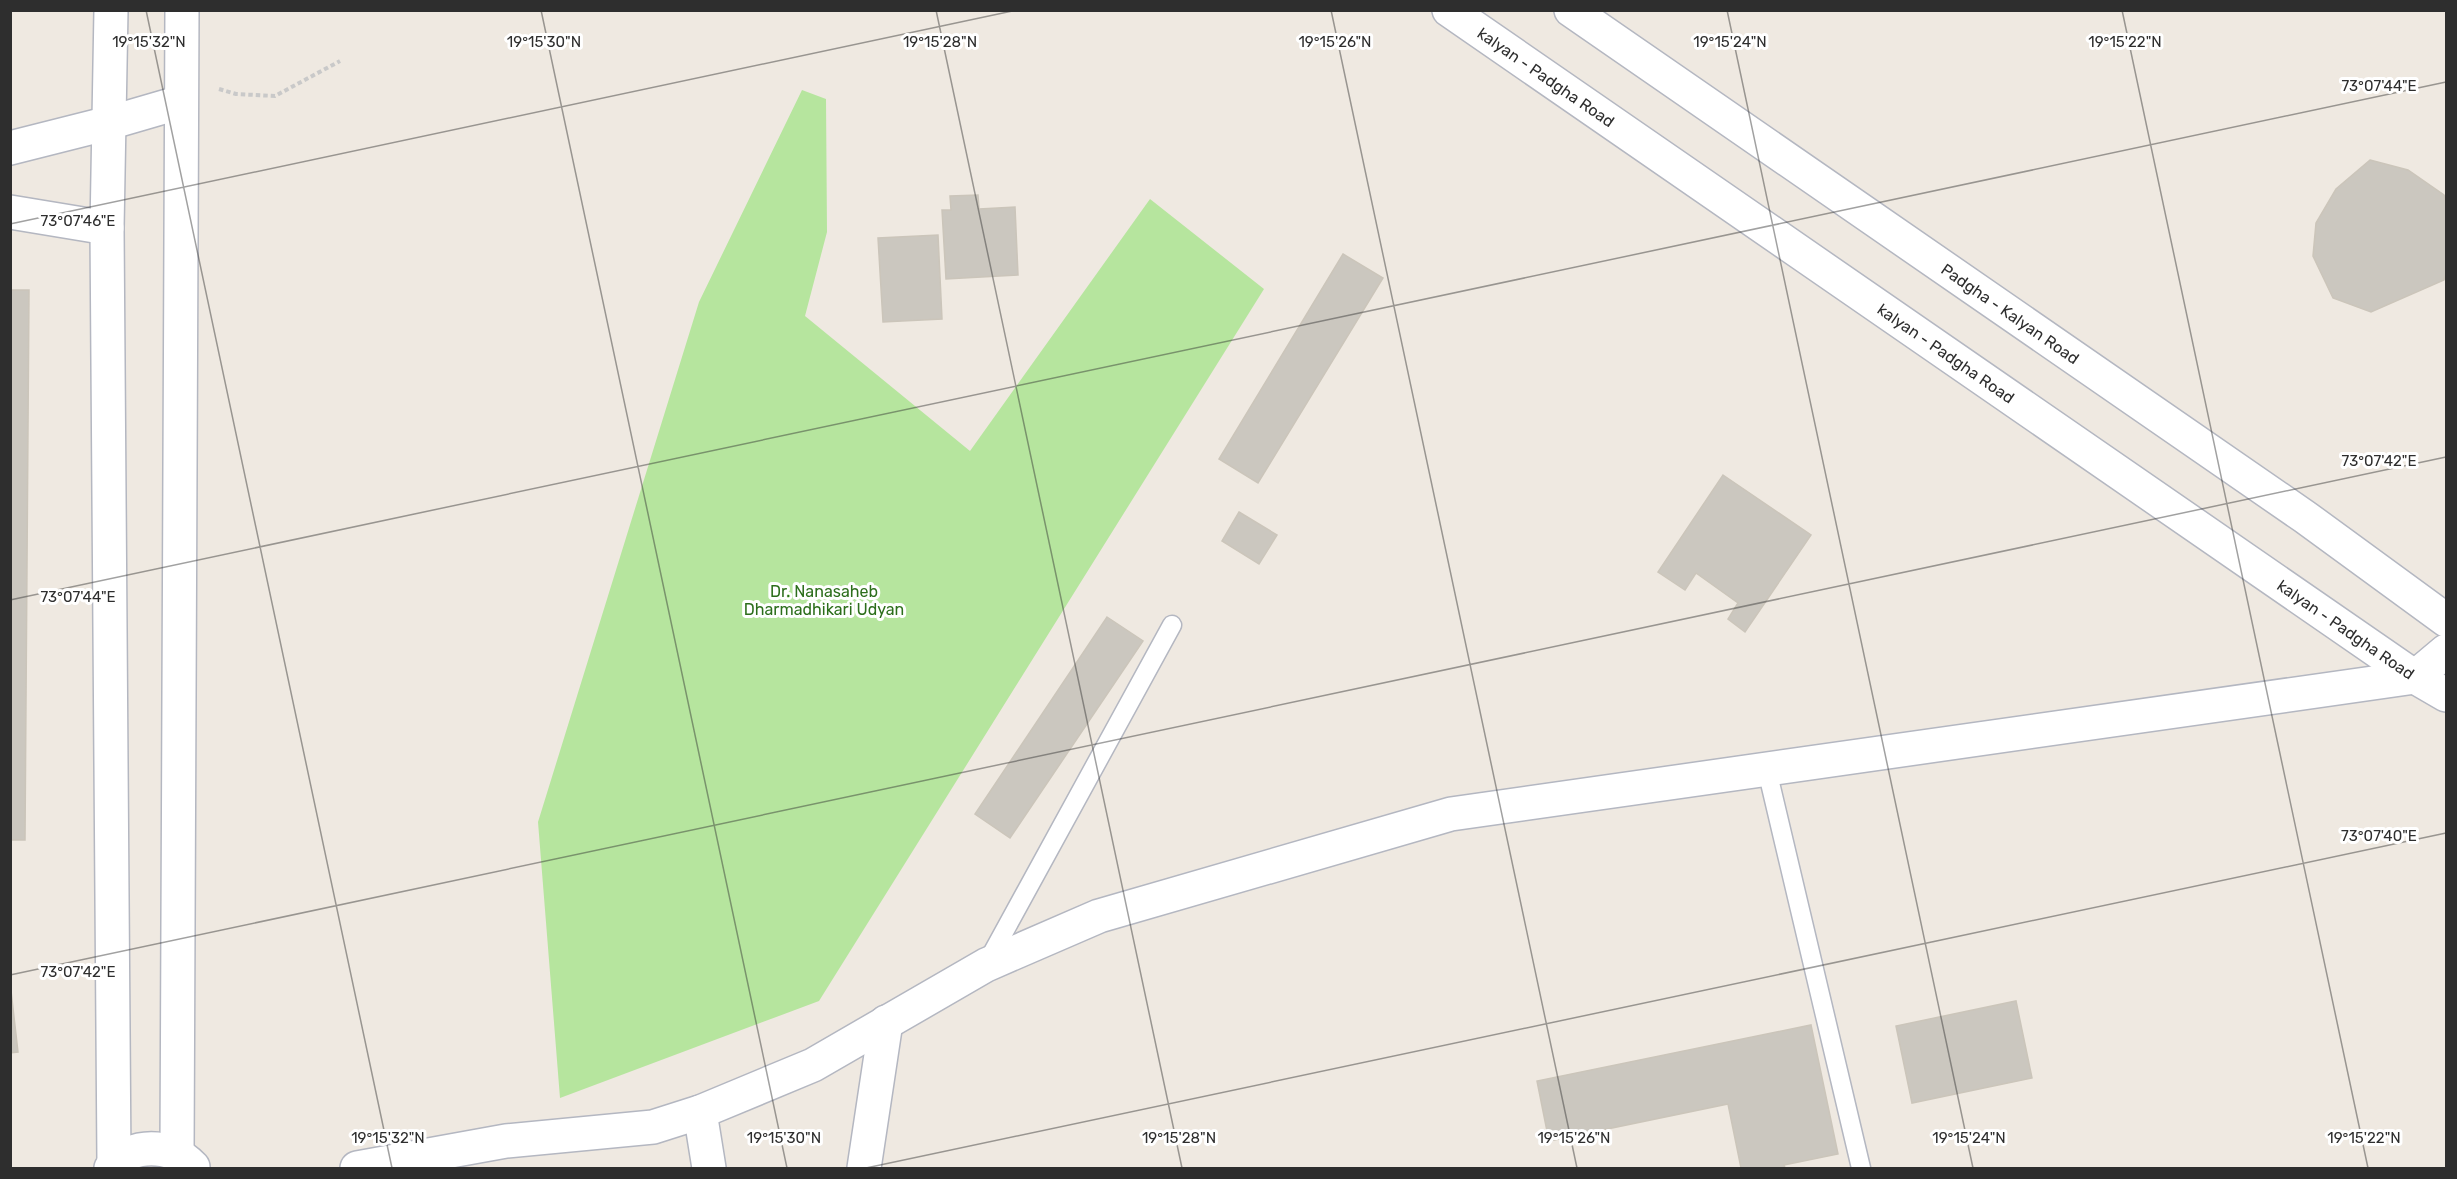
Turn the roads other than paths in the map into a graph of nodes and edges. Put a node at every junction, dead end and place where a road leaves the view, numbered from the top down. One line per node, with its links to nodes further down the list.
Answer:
1 (111, 10): 6 (street)
2 (182, 10): 5 (street)
3 (1571, 10): 10 (street, Padgha - Kalyan Road)
4 (1467, 15): 13 (street, kalyan - Padgha Road)
5 (181, 90): 6 (street); 19 (street)
6 (109, 123): 7 (street); 9 (street)
7 (10, 148)
8 (10, 212): 9 (street)
9 (107, 228): 20 (street)
10 (2446, 620)
11 (1172, 625): 16 (lane)
12 (2446, 651): 13 (street)
13 (2415, 677): 14 (street, kalyan - Padgha Road); 15 (street)
14 (2446, 695)
15 (1767, 770): 16 (street); 24 (lane)
16 (986, 965): 17 (street)
17 (886, 1022): 18 (street); 23 (street)
18 (700, 1113): 21 (street); 22 (street)
19 (185, 1161): 20 (street)
20 (112, 1166)
21 (357, 1168)
22 (709, 1168)
23 (864, 1168)
24 (1861, 1168)

